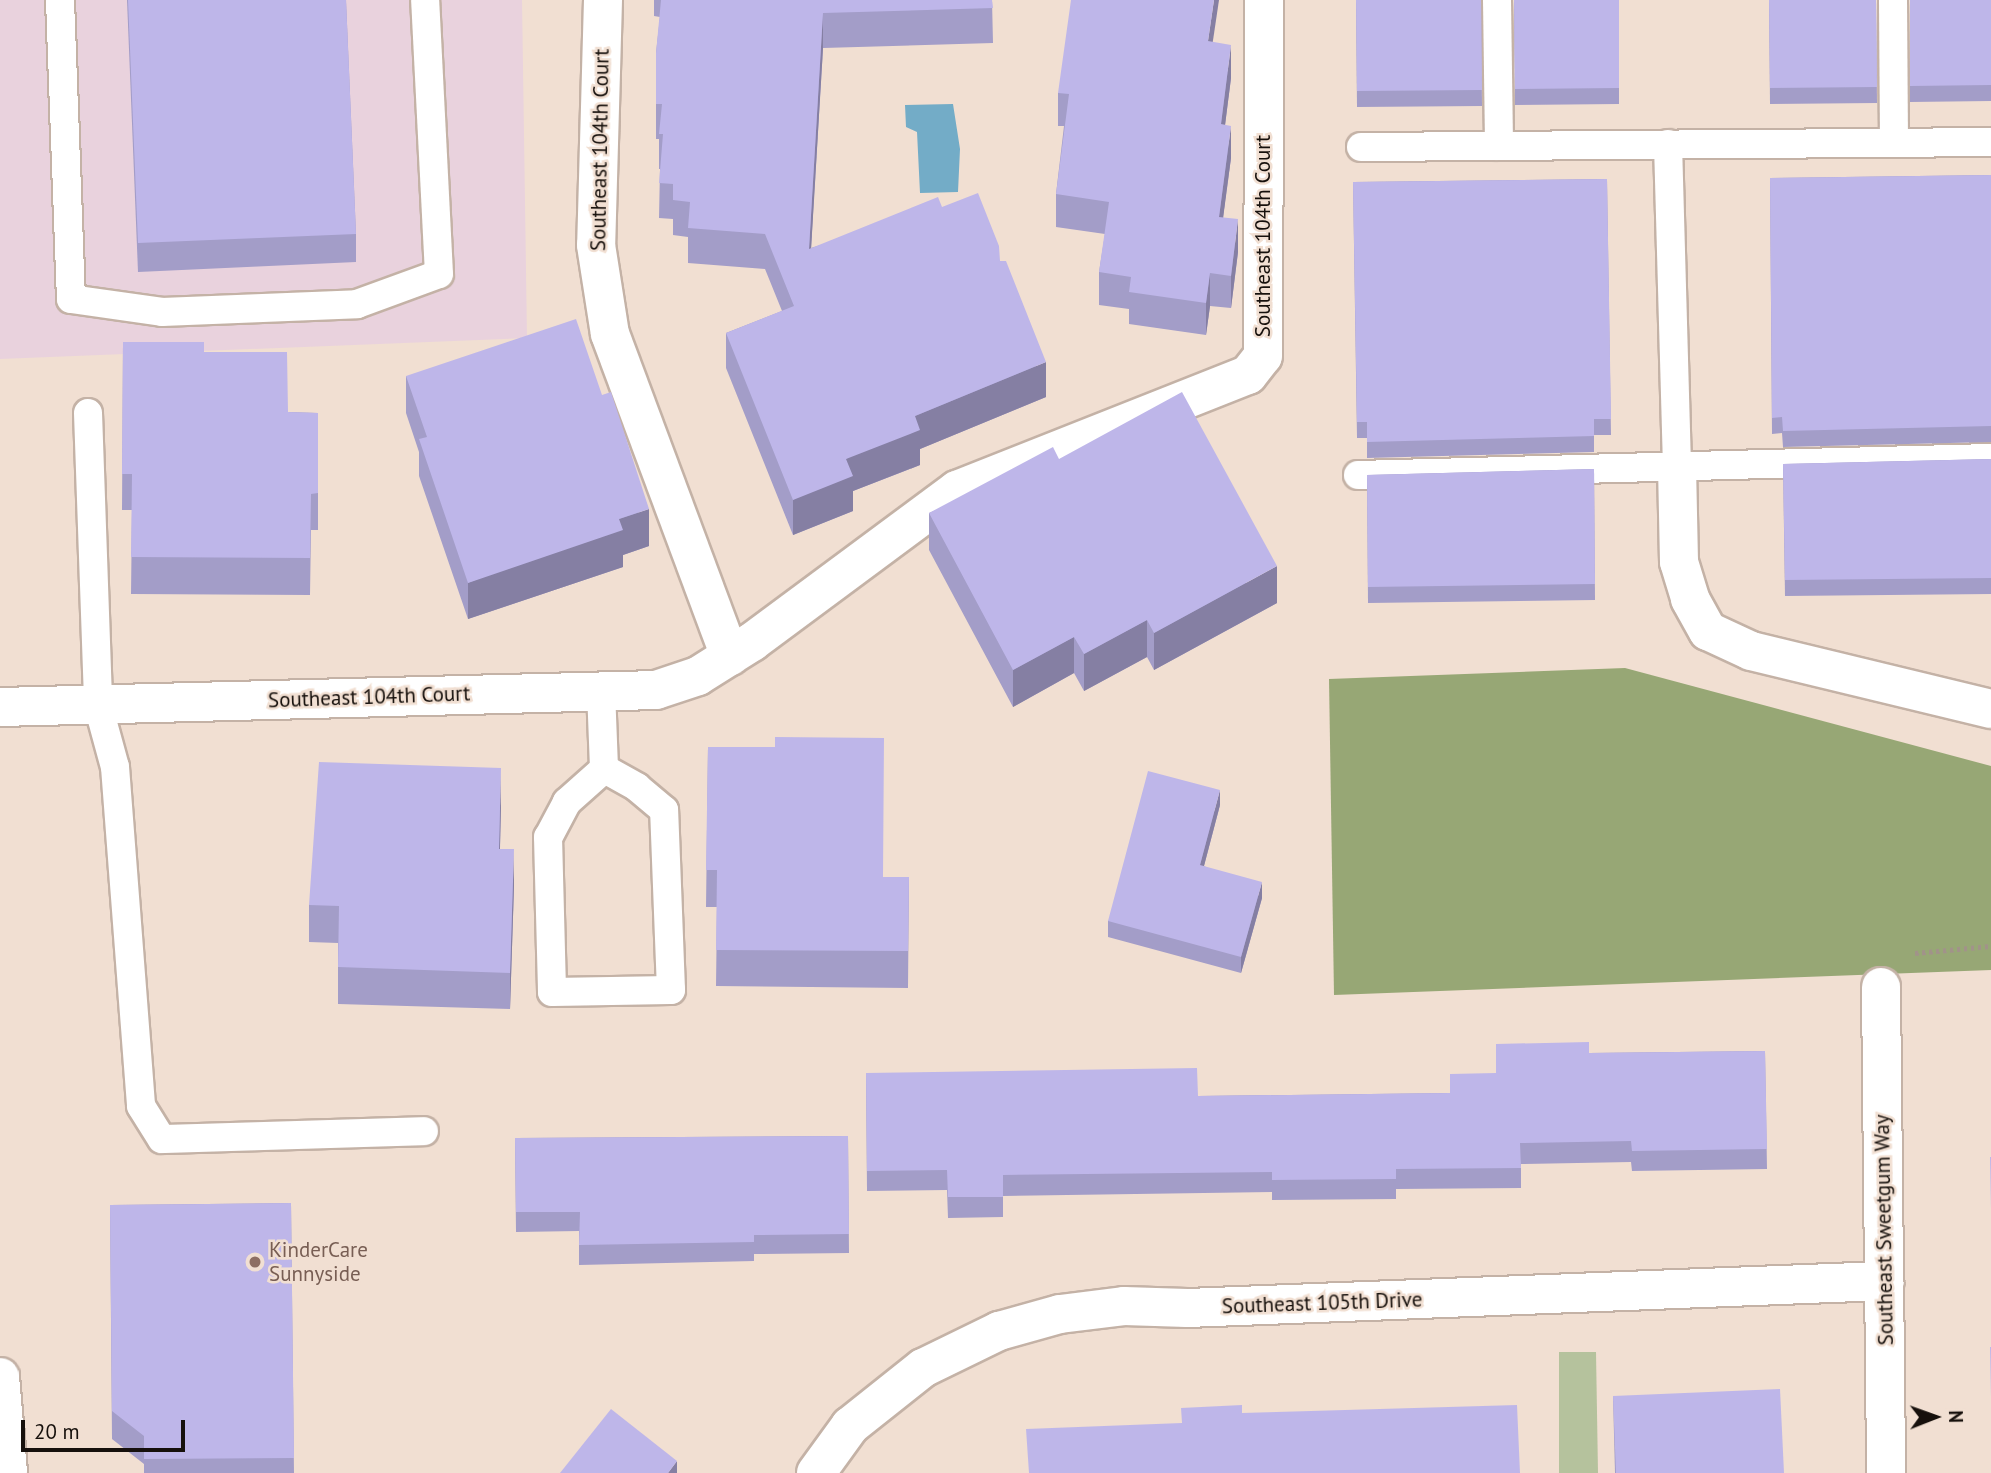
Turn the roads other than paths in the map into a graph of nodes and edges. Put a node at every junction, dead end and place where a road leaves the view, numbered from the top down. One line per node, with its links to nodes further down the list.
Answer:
1 (60, 0): 2 (lane)
2 (425, 0)
3 (603, 0): 16 (street, Southeast 104th Court)
4 (1264, 0): 16 (street, Southeast 104th Court)
5 (1497, 0): 10 (lane)
6 (1893, 0): 8 (lane)
7 (1991, 142): 8 (lane)
8 (1894, 143): 9 (lane)
9 (1668, 144): 10 (lane); 14 (lane)
10 (1499, 146): 11 (lane)
11 (1361, 147)
12 (88, 412): 18 (lane)
13 (1991, 458): 14 (lane)
14 (1677, 466): 15 (lane); 20 (street)
15 (1358, 475)
16 (730, 656): 17 (street, Southeast 104th Court)
17 (601, 690): 18 (street, Southeast 104th Court); 21 (lane)
18 (98, 705): 19 (street, Southeast 104th Court); 23 (lane)
19 (0, 707)
20 (1991, 709)
21 (604, 769): 21 (lane)
22 (1881, 987): 24 (street, Southeast Sweetgum Way)
23 (425, 1131)
24 (1884, 1281): 27 (street, Southeast 105th Drive); 28 (street, Southeast Sweetgum Way)
25 (0, 1377): 26 (street)
26 (8, 1473)
27 (816, 1473)
28 (1886, 1473)

